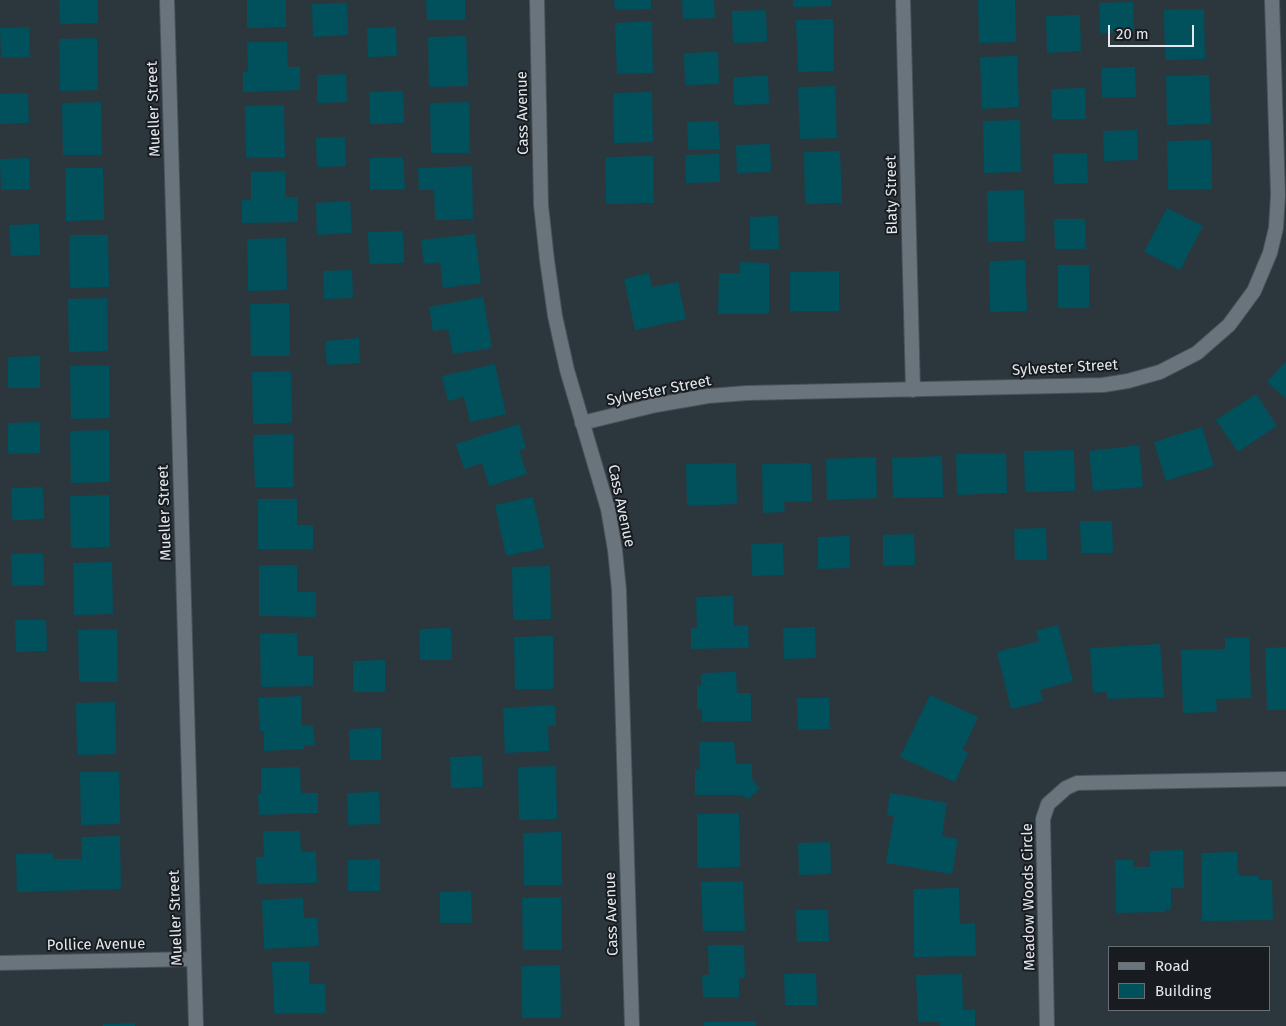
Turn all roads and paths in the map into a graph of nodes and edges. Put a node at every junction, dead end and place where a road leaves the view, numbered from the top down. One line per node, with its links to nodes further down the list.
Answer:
1 (167, 0): 8 (street, Mueller Street)
2 (537, 0): 6 (street, Cass Avenue)
3 (903, 0): 5 (street, Blaty Street)
4 (1272, 0): 5 (street, Sylvester Street)
5 (913, 390): 6 (street, Sylvester Street)
6 (582, 423): 11 (street, Cass Avenue)
7 (1286, 779): 12 (street, Meadow Woods Circle)
8 (194, 959): 9 (street, Pollice Avenue); 10 (street, Mueller Street)
9 (0, 963)
10 (196, 1026)
11 (632, 1026)
12 (1047, 1026)

